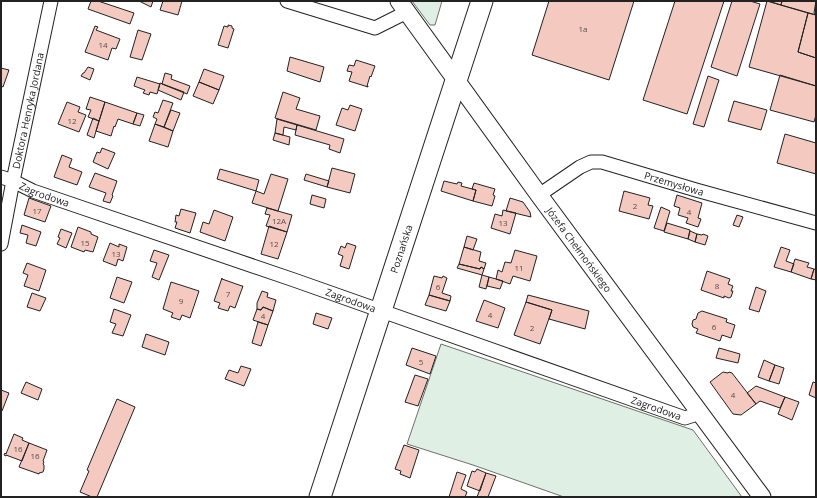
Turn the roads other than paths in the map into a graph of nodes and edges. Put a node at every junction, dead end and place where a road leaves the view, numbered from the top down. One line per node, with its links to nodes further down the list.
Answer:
1 (51, 1): 6 (street, Doktora Henryka Jordana)
2 (287, 1): 4 (street)
3 (482, 1): 5 (main road, Poznańska)
4 (403, 6): 5 (street, Józefa Chełmońskiego)
5 (456, 80): 7 (street, Józefa Chełmońskiego); 10 (main road, Poznańska)
6 (7, 179): 9 (street, Doktora Henryka Jordana); 10 (street, Zagrodowa)
7 (540, 195): 8 (street, Przemysłowa); 11 (street, Józefa Chełmońskiego)
8 (816, 223)
9 (1, 244)
10 (381, 311): 11 (street, Zagrodowa); 12 (main road, Poznańska)
11 (700, 413): 13 (street, Józefa Chełmońskiego)
12 (320, 497)
13 (762, 497)

